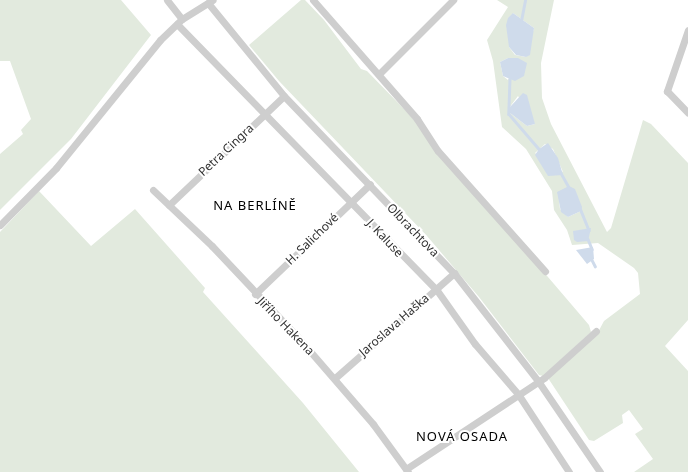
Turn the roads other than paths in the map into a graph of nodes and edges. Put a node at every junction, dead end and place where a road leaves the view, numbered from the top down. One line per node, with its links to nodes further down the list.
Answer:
1 (167, 0): 5 (street, J. Kaluse)
2 (313, 0): 7 (street)
3 (453, 0): 7 (street)
4 (210, 2): 5 (street); 8 (street, Olbrachtova)
5 (180, 22): 10 (street, J. Kaluse); 15 (street)
6 (688, 30): 9 (street)
7 (379, 74): 16 (street)
8 (284, 96): 10 (street, Petra Cingra); 11 (street, Olbrachtova)
9 (688, 112)
10 (266, 113): 13 (street, J. Kaluse); 14 (street, Petra Cingra)
11 (370, 184): 13 (street, H. Salichové); 17 (street, Olbrachtova)
12 (153, 190): 14 (street, Jiřího Hakena)
13 (351, 201): 18 (street, J. Kaluse); 19 (street, H. Salichové)
14 (169, 205): 19 (street, Jiřího Hakena)
15 (0, 225)
16 (545, 271)
17 (454, 273): 18 (street, Jaroslava Haška); 22 (street, Olbrachtova)
18 (436, 289): 21 (street, Jaroslava Haška); 23 (street, J. Kaluse)
19 (254, 294): 21 (street, Jiřího Hakena)
20 (596, 331): 22 (street)
21 (335, 378): 24 (street, Jiřího Hakena)
22 (538, 381): 23 (street); 26 (street, Olbrachtova)
23 (518, 394): 24 (street); 25 (street, J. Kaluse)
24 (407, 470)
25 (569, 472)
26 (600, 472)

